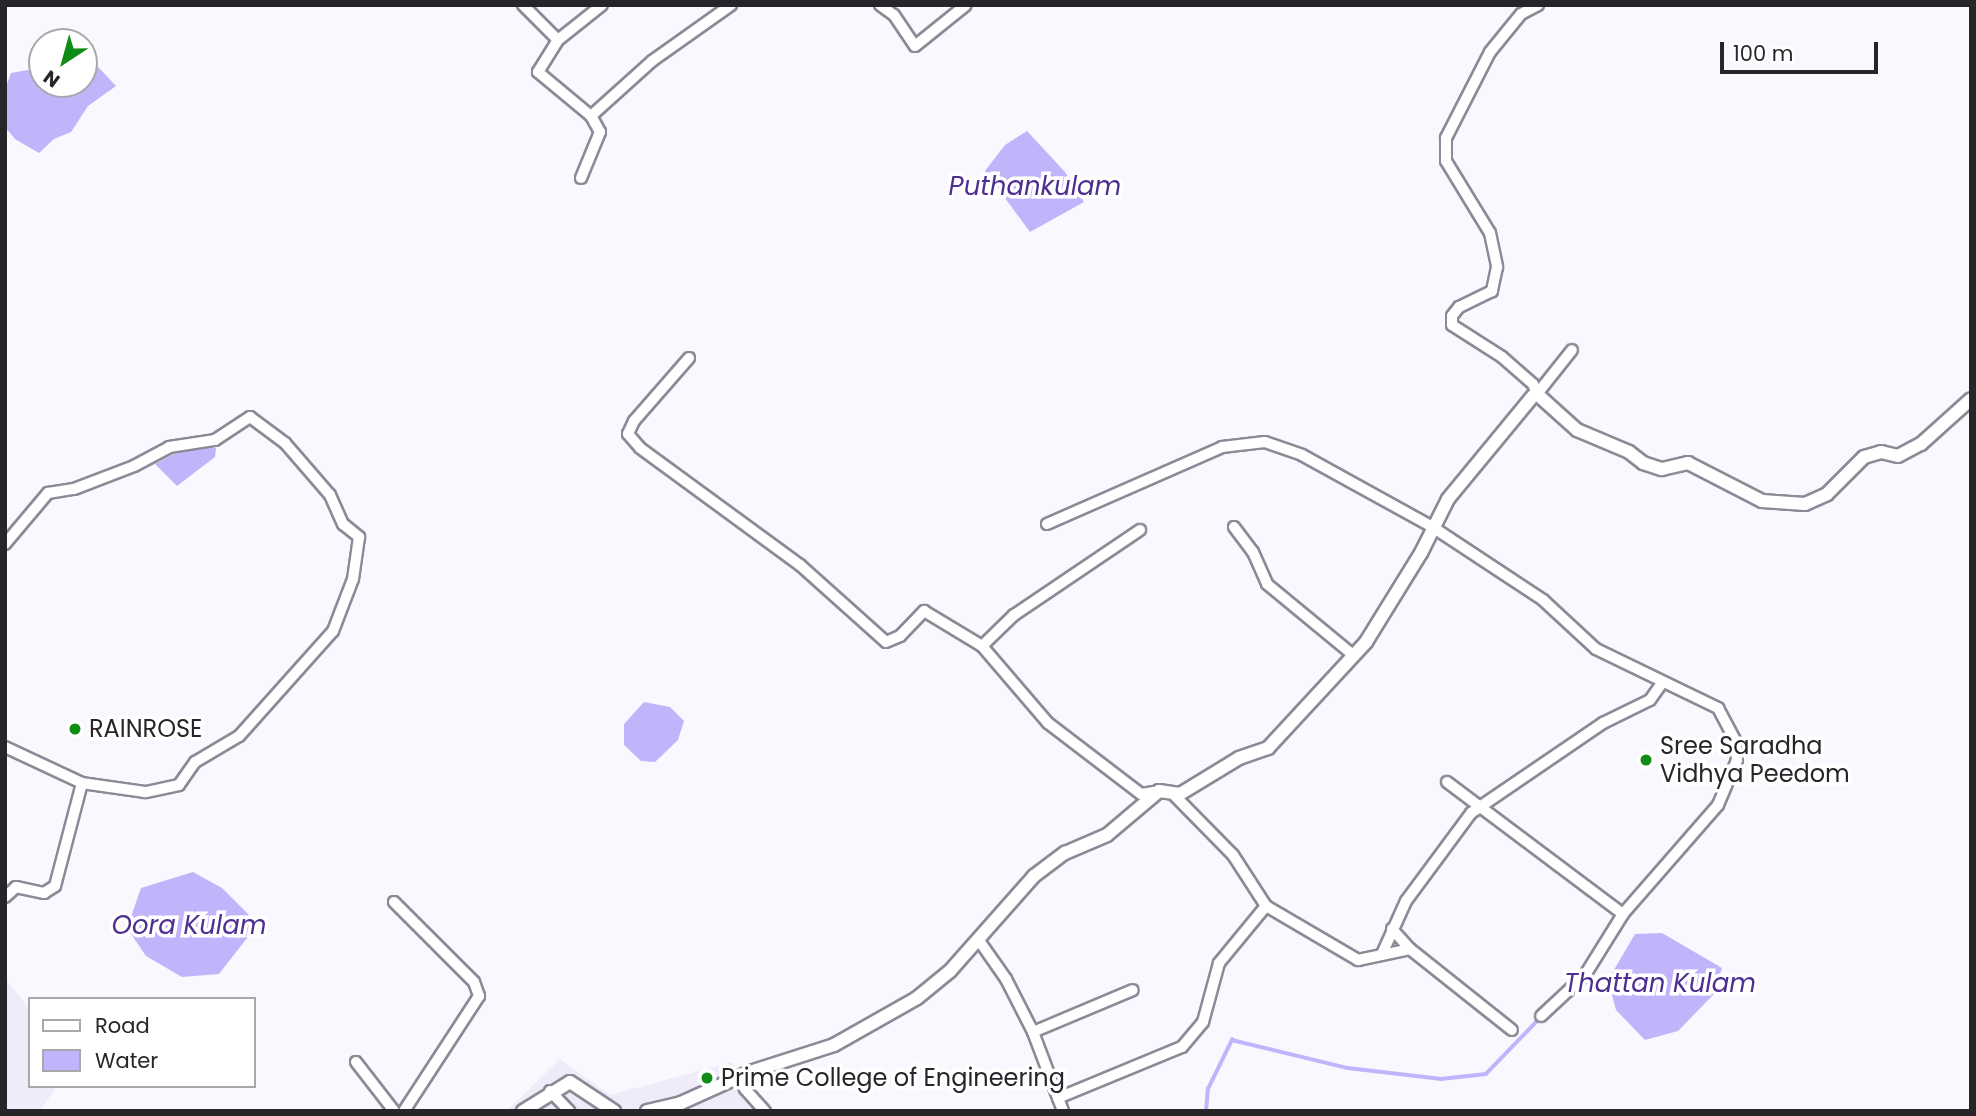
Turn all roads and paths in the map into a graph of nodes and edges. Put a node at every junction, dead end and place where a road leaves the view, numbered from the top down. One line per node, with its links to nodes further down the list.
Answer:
1 (523, 5): 7 (street)
2 (602, 5): 7 (street)
3 (731, 5): 8 (street)
4 (880, 5): 5 (street)
5 (966, 5)
6 (1538, 5): 12 (street)
7 (558, 40): 8 (street)
8 (591, 116): 9 (street)
9 (581, 178)
10 (1572, 350): 12 (street)
11 (689, 358): 19 (street)
12 (1537, 394): 13 (street); 16 (street)
13 (1971, 398)
14 (1047, 524): 16 (street)
15 (1234, 527): 20 (street)
16 (1434, 528): 20 (street); 21 (street)
17 (1140, 530): 19 (street)
18 (5, 544): 24 (street)
19 (982, 646): 25 (street)
20 (1353, 655): 26 (street)
21 (1662, 683): 27 (street); 31 (street)
22 (5, 747): 24 (street)
23 (1447, 782): 27 (street)
24 (82, 783): 28 (street)
25 (1159, 791): 26 (street); 33 (street)
26 (1180, 794): 30 (street)
27 (1483, 807): 31 (street); 32 (street)
28 (5, 897)
29 (394, 902): 45 (street)
30 (1266, 906): 35 (street); 43 (street)
31 (1623, 914): 37 (street)
32 (1392, 929): 34 (street); 35 (street)
33 (978, 939): 39 (street); 41 (street)
34 (1410, 950): 35 (street); 38 (street)
35 (1382, 954)
36 (1133, 990): 39 (street)
37 (1541, 1016)
38 (1512, 1030)
39 (1033, 1032): 43 (street)
40 (356, 1062): 44 (street)
41 (739, 1076): 49 (street); 50 (street)
42 (550, 1091): 46 (street); 47 (street); 48 (street)
43 (1058, 1098): 51 (street)
44 (394, 1111)
45 (404, 1111)
46 (523, 1111)
47 (569, 1111)
48 (614, 1111)
49 (647, 1111)
50 (765, 1111)
51 (1063, 1111)

